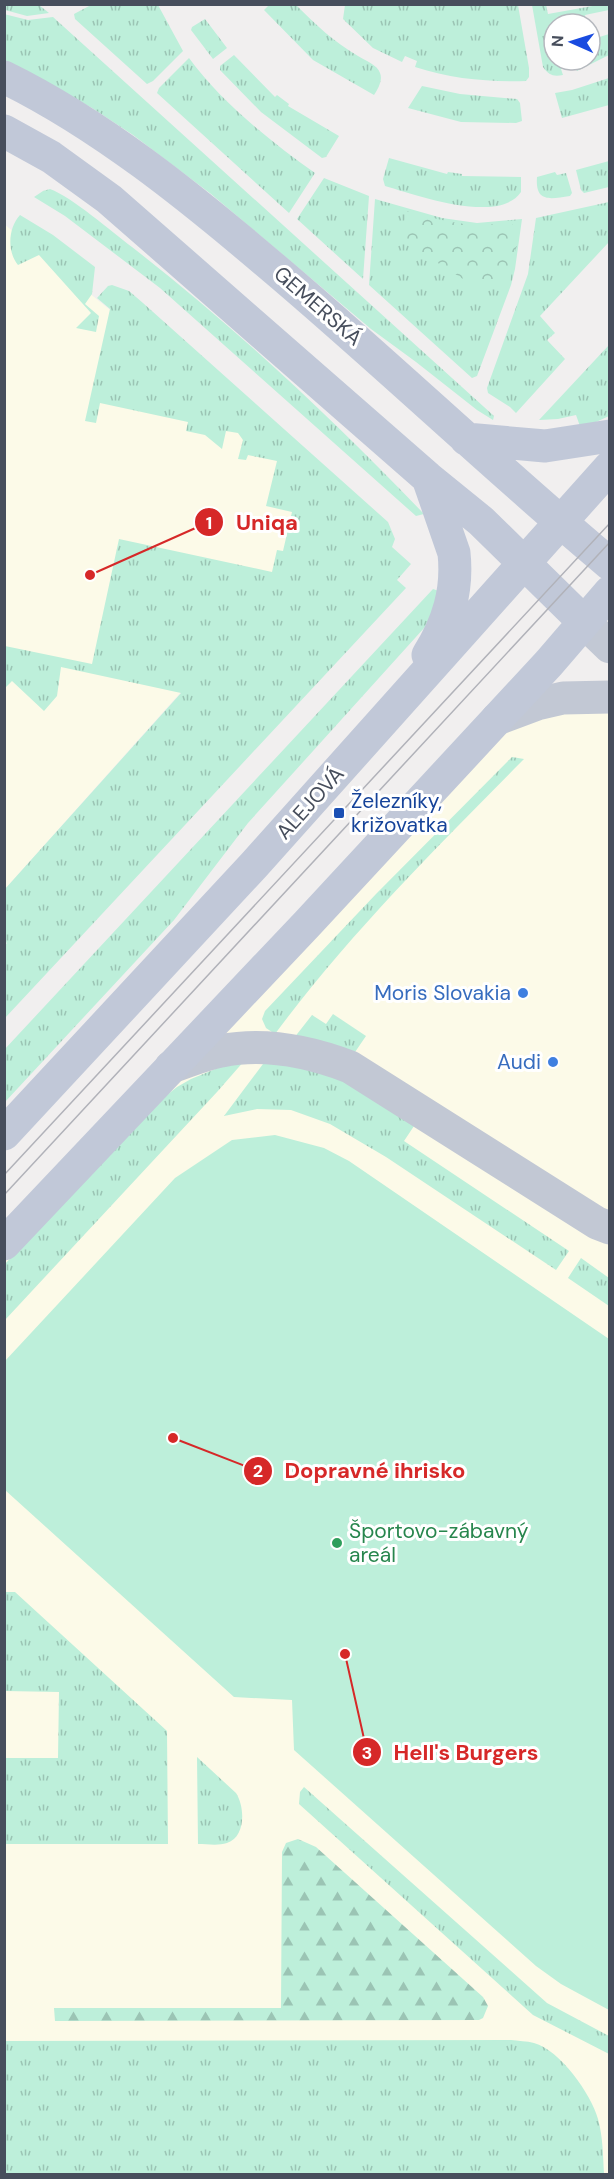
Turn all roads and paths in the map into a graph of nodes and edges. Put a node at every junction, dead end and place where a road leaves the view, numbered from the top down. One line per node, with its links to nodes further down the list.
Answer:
1 (4, 77): 4 (street, GEMERSKÁ)
2 (4, 131): 6 (street)
3 (609, 436): 4 (street)
4 (466, 439): 7 (street, GEMERSKÁ)
5 (609, 467): 7 (street, ALEJOVÁ)
6 (428, 478): 8 (street); 15 (street)
7 (561, 523): 8 (street, ALEJOVÁ); 9 (street, GEMERSKÁ)
8 (524, 564): 11 (street); 15 (street, ALEJOVÁ)
9 (609, 564)
10 (609, 592): 11 (street)
11 (584, 622): 12 (street); 14 (street)
12 (609, 647)
13 (609, 698): 14 (street)
14 (497, 719): 16 (street)
15 (374, 732): 17 (street, ALEJOVÁ)
16 (171, 1067): 18 (street); 19 (street)
17 (4, 1134)
18 (609, 1228)
19 (4, 1245)

